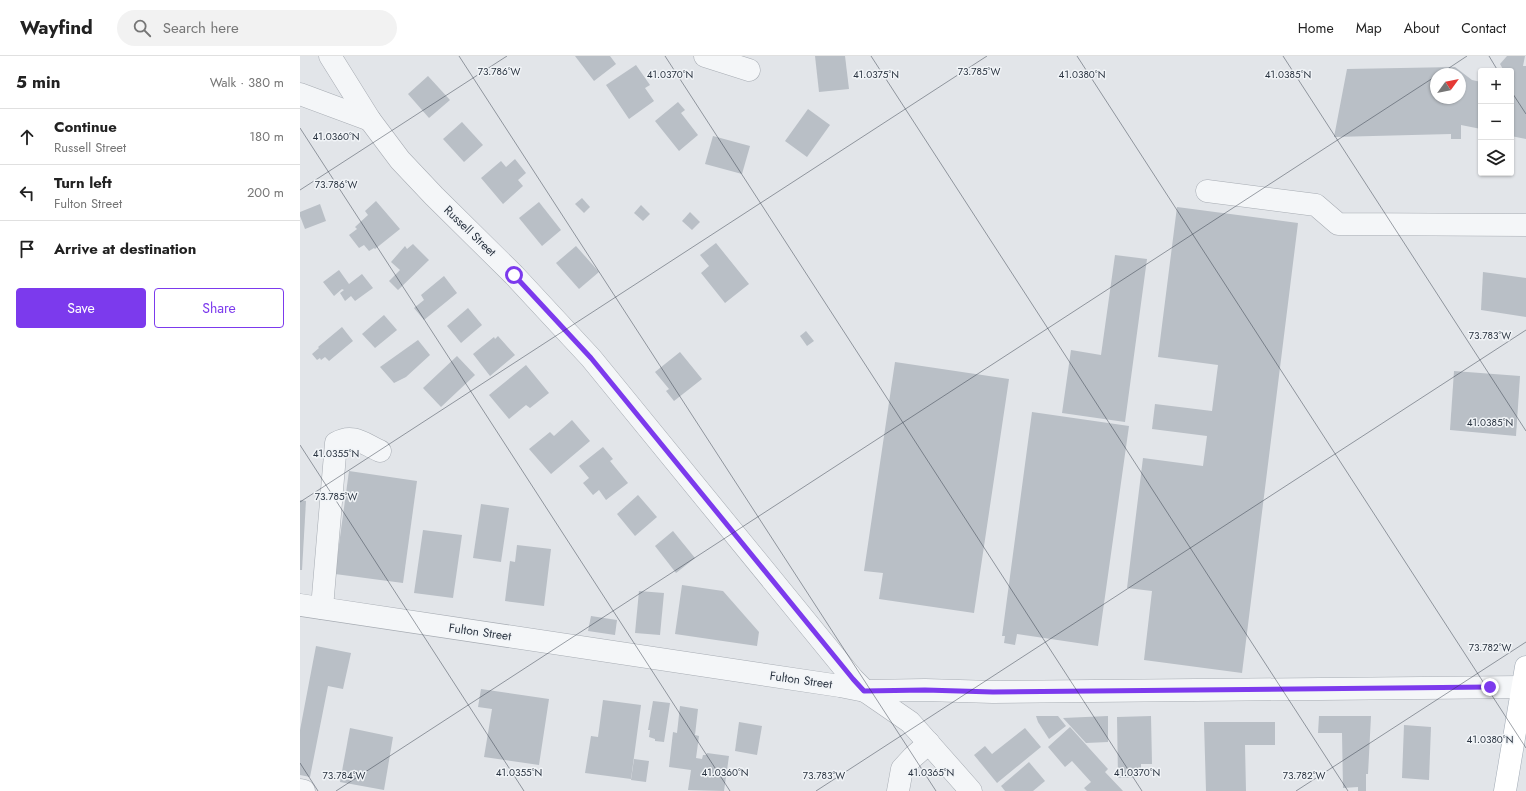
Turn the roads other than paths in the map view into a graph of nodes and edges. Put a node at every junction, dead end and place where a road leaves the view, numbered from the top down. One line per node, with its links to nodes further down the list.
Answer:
1 (330, 56): 5 (street, Russell Street)
2 (705, 56): 3 (street)
3 (749, 70)
4 (300, 94): 5 (street)
5 (370, 120): 12 (street, Russell Street)
6 (1207, 191): 7 (street)
7 (1526, 225)
8 (380, 451): 10 (street)
9 (300, 605): 10 (street, Fulton Street)
10 (322, 608): 12 (street, Fulton Street)
11 (1524, 677): 12 (street, Fulton Street); 18 (main road)
12 (864, 691): 13 (street, Russell Street)
13 (929, 743): 16 (street); 17 (street, Russell Street)
14 (300, 790): 15 (street)
15 (304, 791)
16 (898, 791)
17 (971, 791)
18 (1505, 791)

